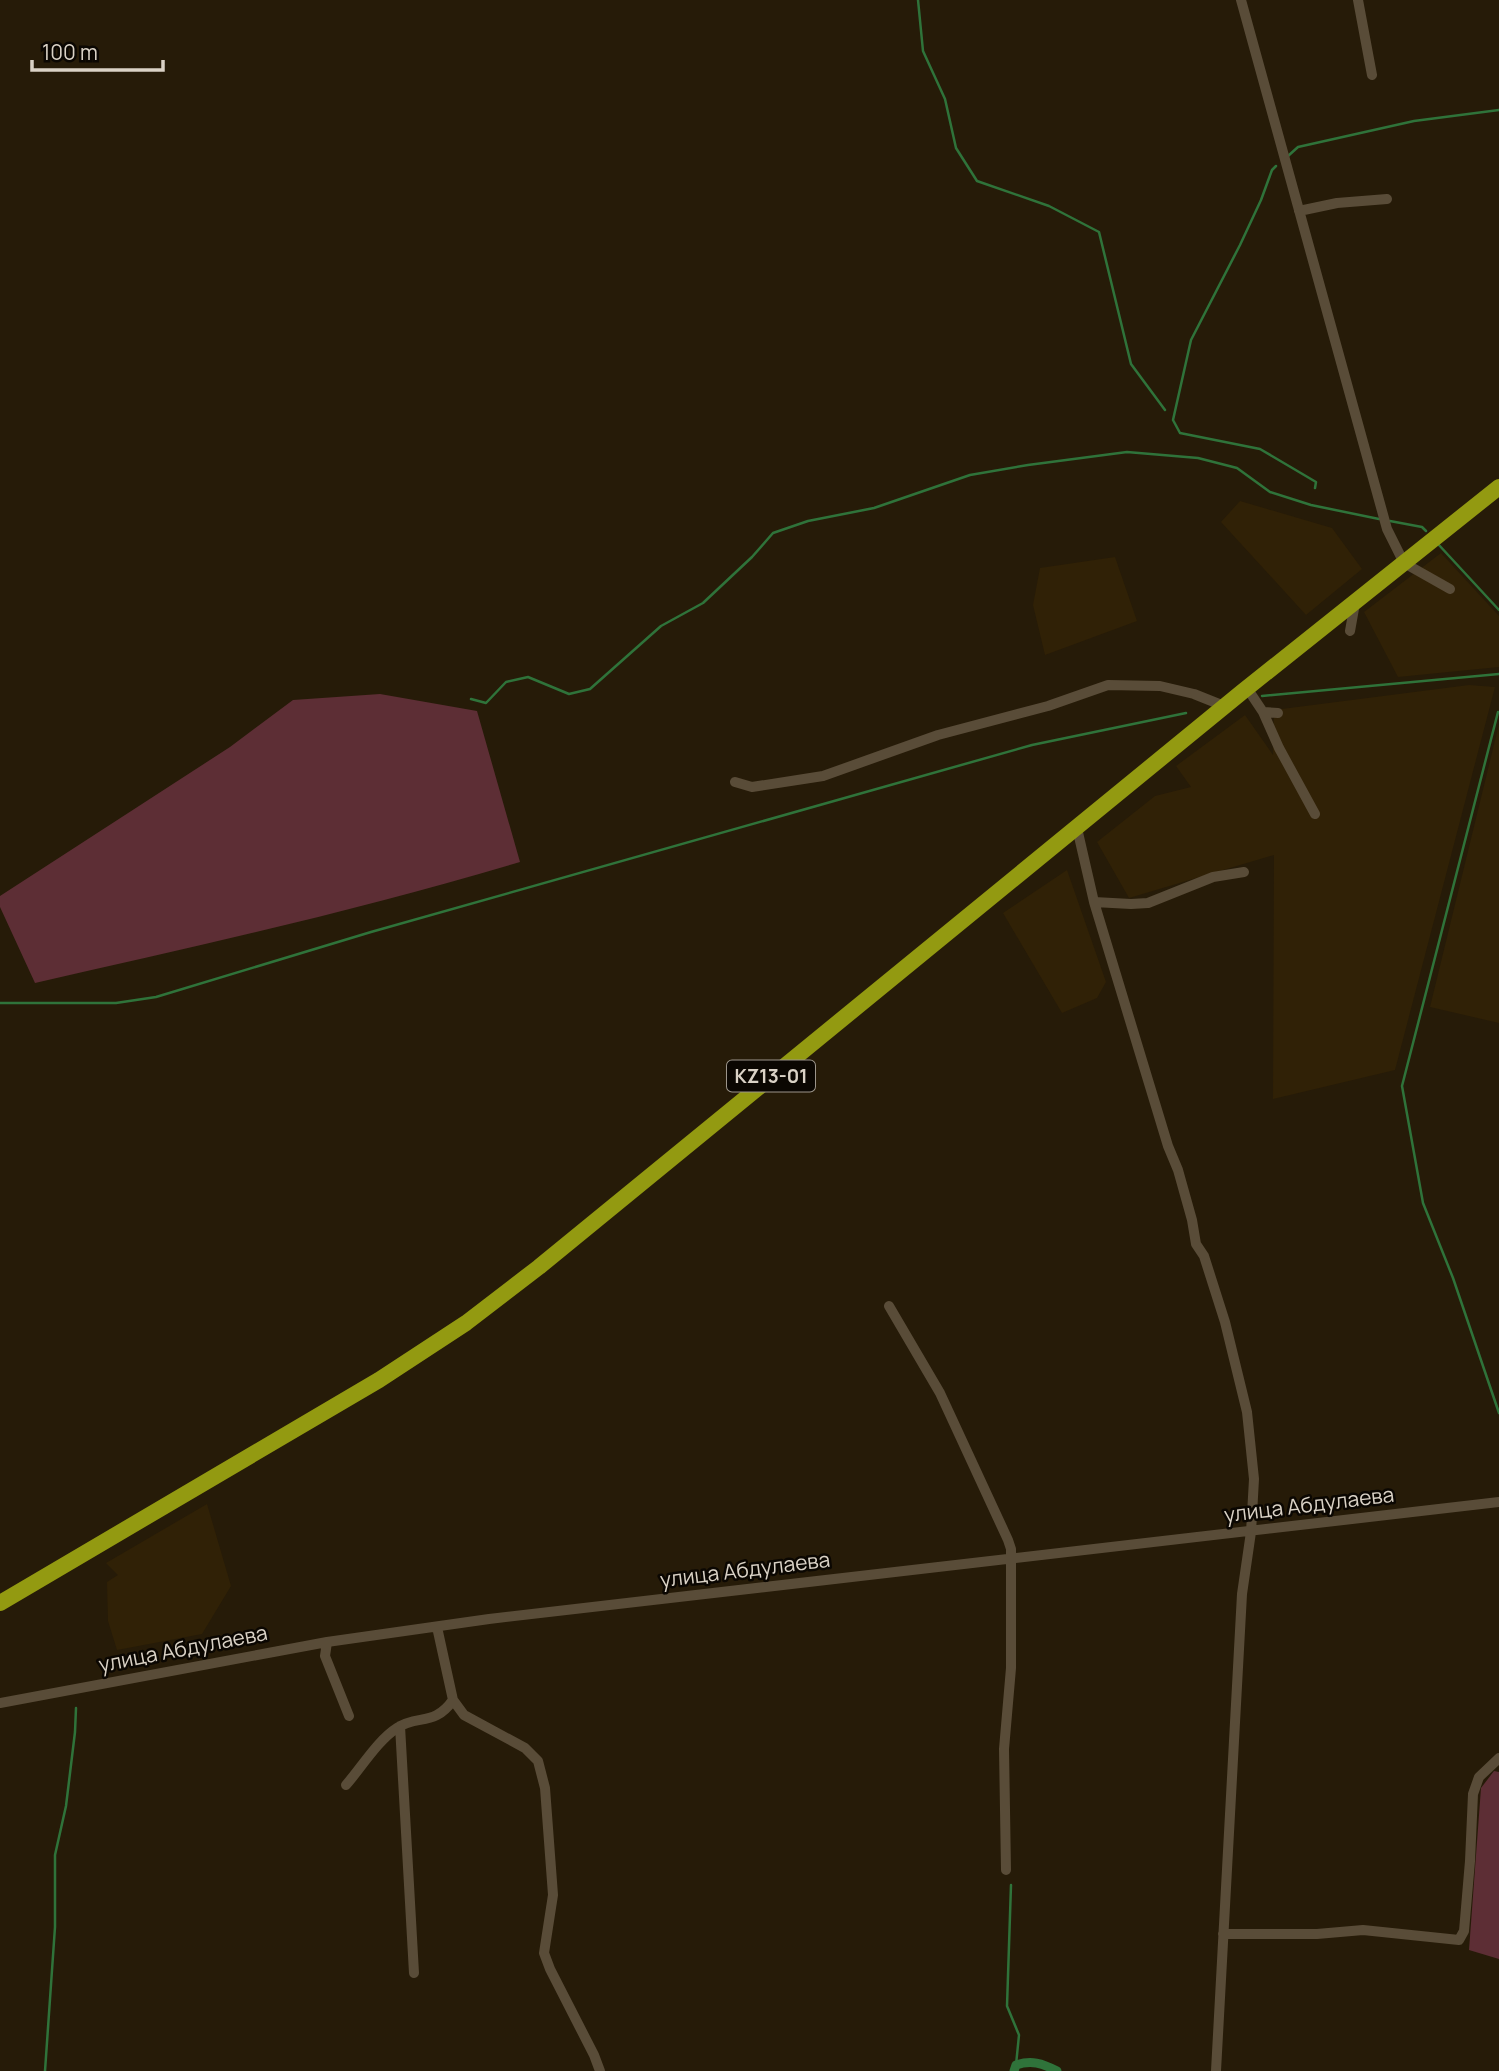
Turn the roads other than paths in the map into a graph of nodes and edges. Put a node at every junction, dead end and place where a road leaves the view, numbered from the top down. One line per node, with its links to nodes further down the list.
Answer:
1 (1241, 0): 5 (street)
2 (1358, 0): 3 (street)
3 (1372, 75)
4 (1387, 199): 5 (street)
5 (1299, 211): 7 (street)
6 (1499, 487): 7 (highway, KZ13-01)
7 (1404, 563): 8 (street); 9 (highway, KZ13-01)
8 (1450, 589)
9 (1355, 603): 10 (street); 11 (highway, KZ13-01)
10 (1350, 631)
11 (1247, 688): 12 (highway, KZ13-01); 13 (street)
12 (1224, 706): 15 (street); 17 (highway, KZ13-01)
13 (1263, 712): 14 (street); 16 (street)
14 (1278, 713)
15 (735, 782)
16 (1315, 814)
17 (1077, 828): 19 (street); 24 (highway, KZ13-01)
18 (1244, 872): 19 (street)
19 (1094, 902): 22 (street)
20 (889, 1306): 23 (street)
21 (1499, 1502): 22 (street, улица Абдулаева)
22 (1251, 1532): 23 (street, улица Абдулаева); 34 (street)
23 (1011, 1558): 25 (street, улица Абдулаева); 33 (street)
24 (0, 1603)
25 (438, 1627): 26 (street, улица Абдулаева); 27 (street)
26 (327, 1642): 28 (street, улица Абдулаева); 29 (street)
27 (453, 1700): 30 (street); 36 (street)
28 (0, 1703)
29 (349, 1716)
30 (400, 1726): 32 (street); 35 (street)
31 (1499, 1758): 34 (street)
32 (346, 1785)
33 (1006, 1870)
34 (1223, 1934): 37 (street)
35 (414, 1973)
36 (600, 2071)
37 (1216, 2071)

